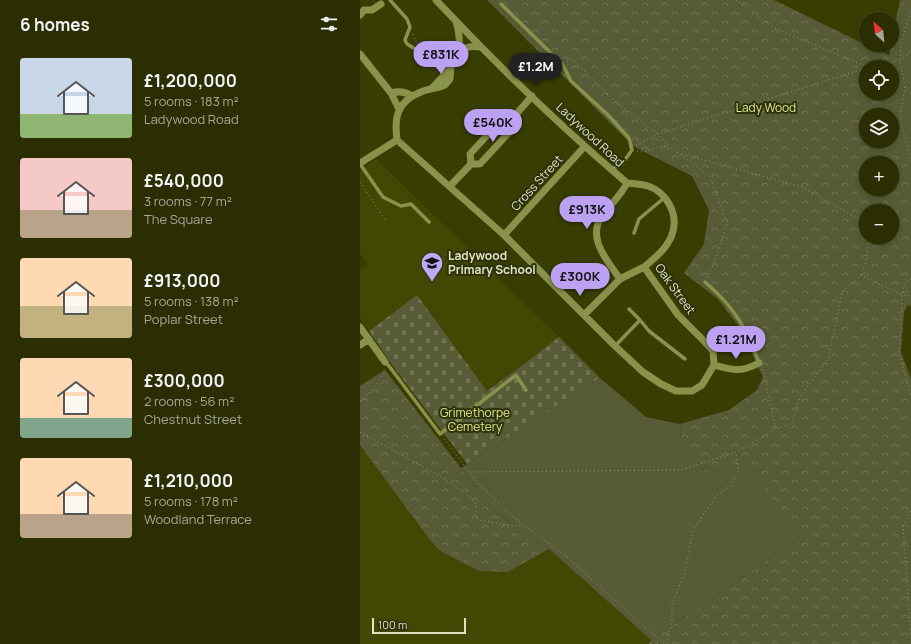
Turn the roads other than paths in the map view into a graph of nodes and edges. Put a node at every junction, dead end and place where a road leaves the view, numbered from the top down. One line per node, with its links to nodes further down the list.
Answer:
1 (390, 0): 10 (lane)
2 (436, 0): 6 (street, Ladywood Road)
3 (381, 4): 5 (street)
4 (502, 4): 20 (lane)
5 (360, 14)
6 (455, 20): 7 (street, Ladywood Road); 9 (street)
7 (481, 47): 9 (street); 13 (street, Ladywood Road)
8 (360, 54): 11 (street)
9 (458, 54): 10 (street)
10 (447, 77): 12 (street)
11 (391, 93): 12 (street); 14 (street)
12 (412, 96): 14 (street)
13 (532, 96): 15 (street); 17 (street, Ladywood Road)
14 (399, 109): 16 (street)
15 (512, 119): 19 (street); 19 (street)
16 (397, 140): 18 (street); 22 (street)
17 (585, 146): 20 (street, Ladywood Road); 26 (street, Cross Street)
18 (360, 164): 24 (lane)
19 (471, 164): 22 (street)
20 (611, 170): 21 (street, Ladywood Road)
21 (627, 183): 23 (street); 28 (street)
22 (450, 186): 26 (street)
23 (665, 197): 25 (lane); 27 (street, Oak Street)
24 (429, 222)
25 (634, 233)
26 (504, 235): 31 (street)
27 (644, 267): 28 (street); 40 (street, Oak Street)
28 (620, 279): 31 (street)
29 (705, 282): 39 (lane)
30 (629, 309): 32 (lane)
31 (584, 315): 36 (street)
32 (640, 320): 36 (lane); 37 (lane)
33 (360, 327): 34 (street)
34 (369, 339): 35 (street); 38 (street)
35 (360, 345)
36 (615, 346): 40 (street)
37 (685, 359)
38 (385, 362): 41 (lane)
39 (759, 363): 40 (street)
40 (714, 365)
41 (526, 390)

